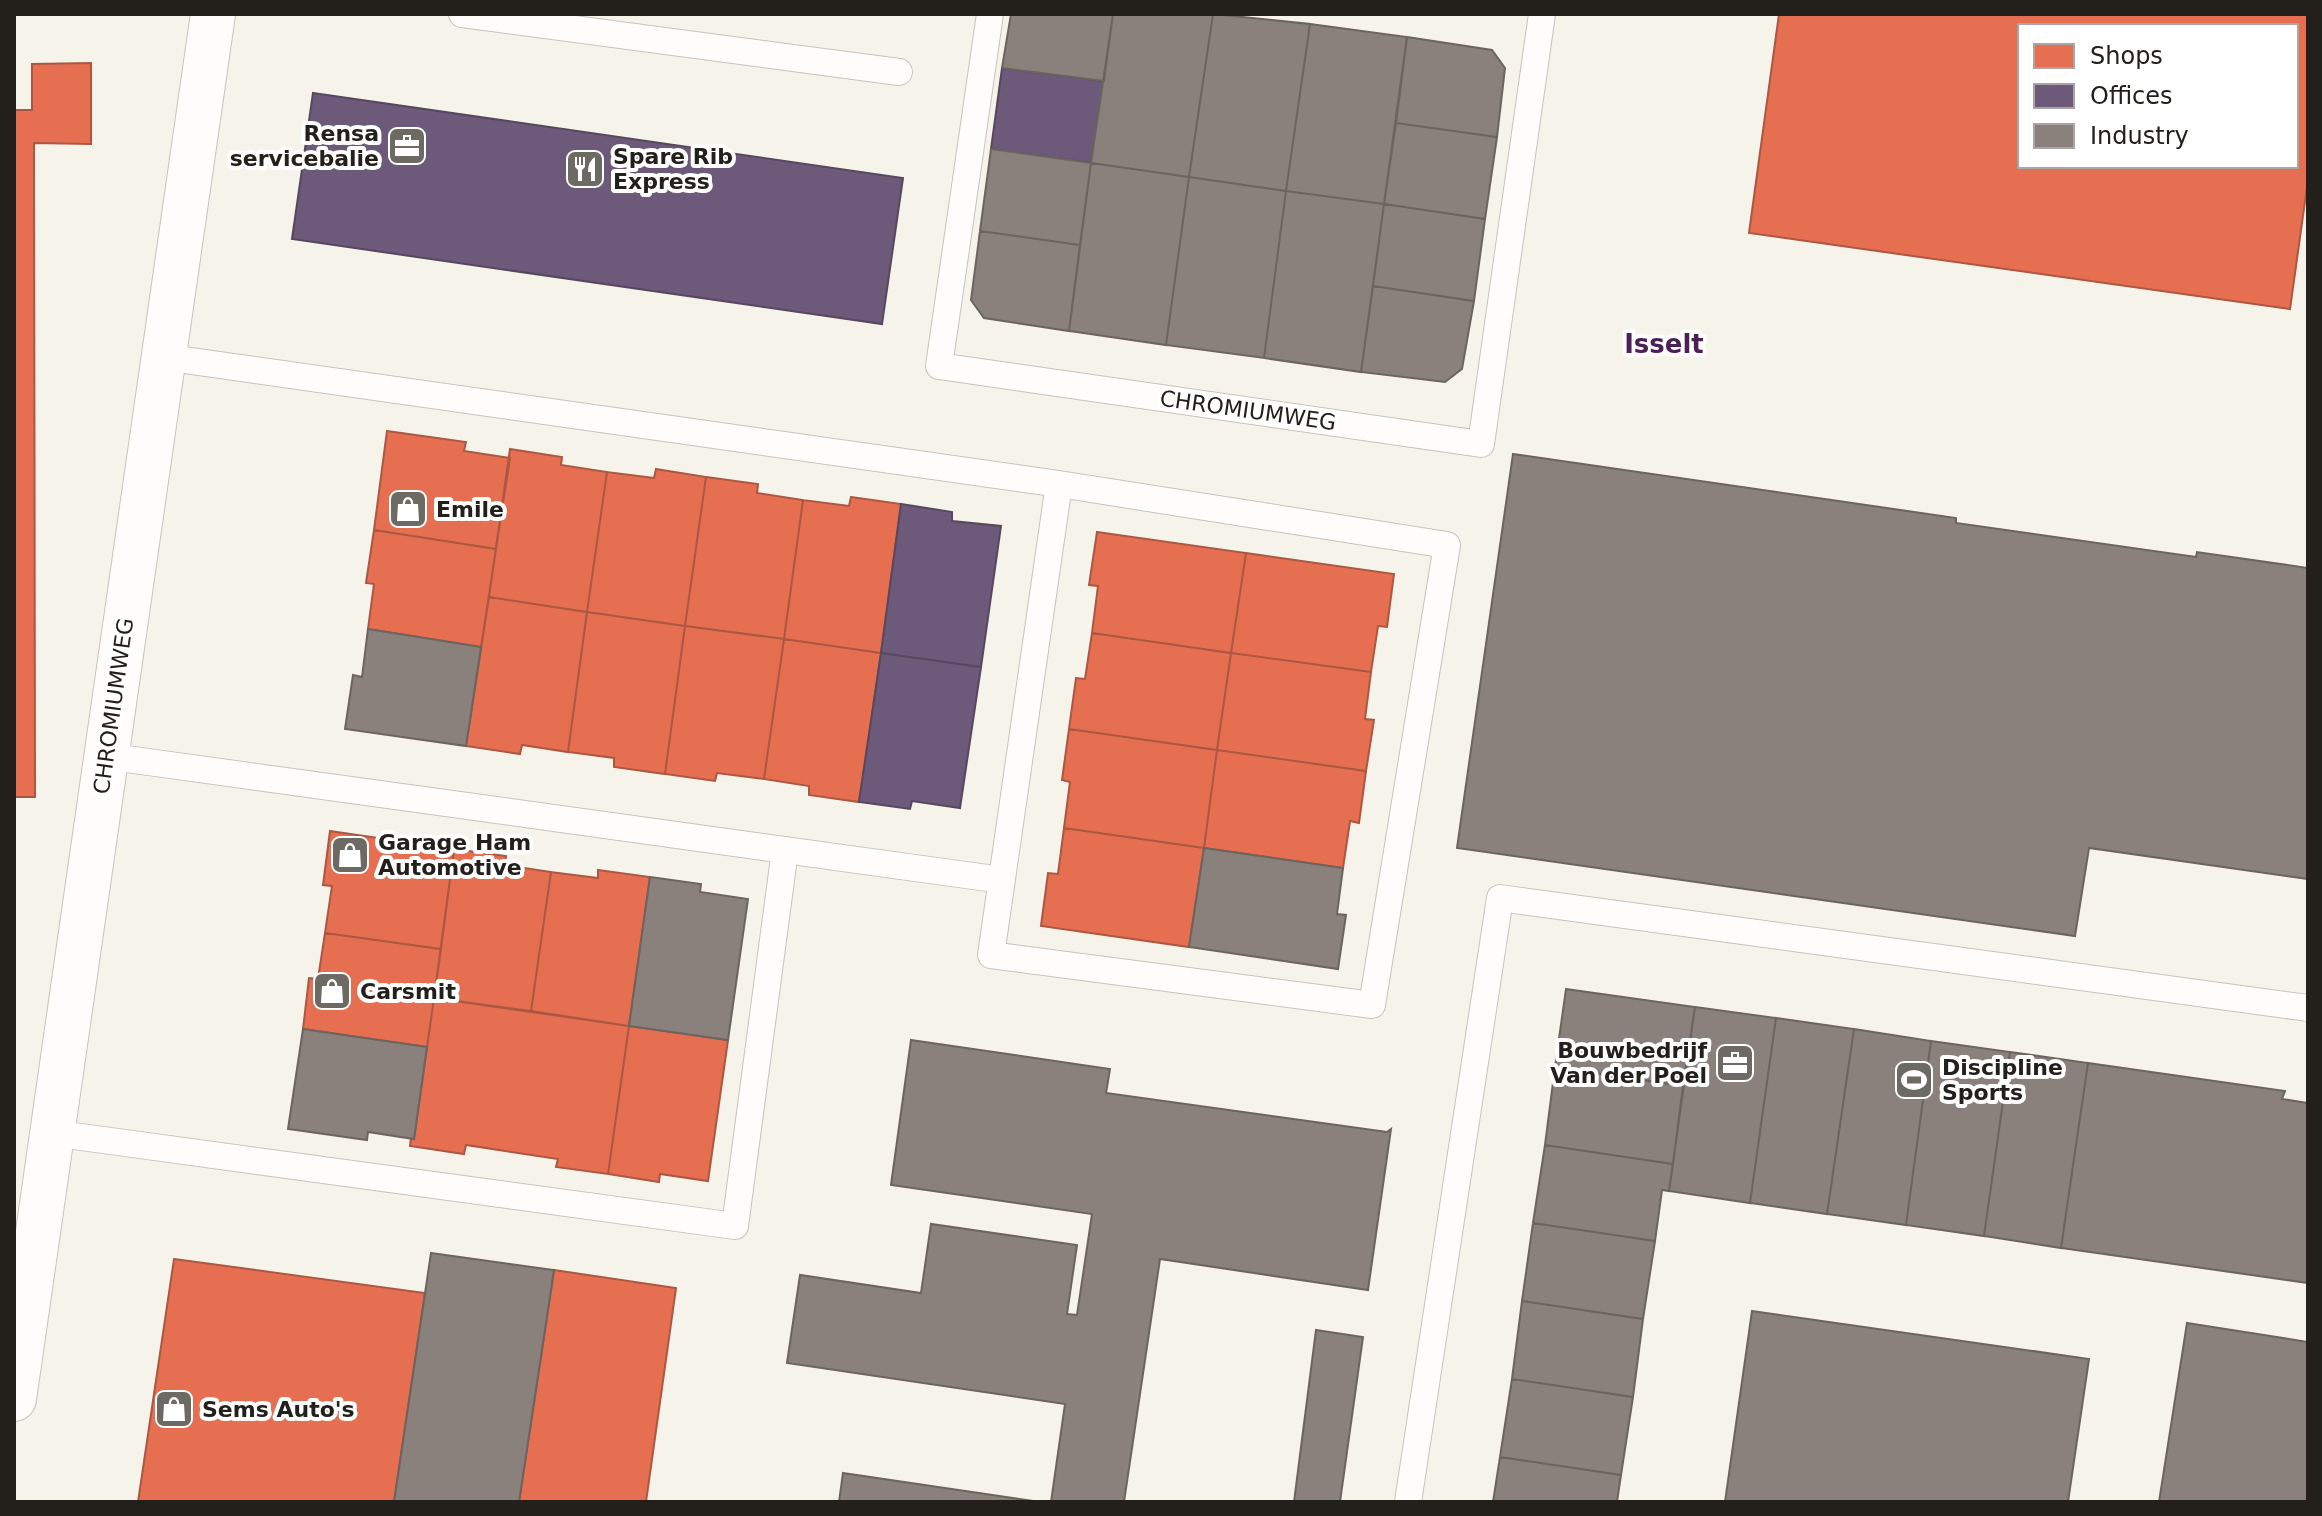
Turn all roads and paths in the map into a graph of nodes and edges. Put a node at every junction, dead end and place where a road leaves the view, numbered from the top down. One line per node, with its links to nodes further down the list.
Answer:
1 (213, 14): 6 (street, CHROMIUMWEG)
2 (462, 14): 5 (lane)
3 (990, 14): 4 (lane, CHROMIUMWEG)
4 (1536, 15)
5 (899, 72)
6 (163, 357): 7 (lane); 8 (street, CHROMIUMWEG)
7 (1059, 484): 10 (lane); 10 (lane)
8 (105, 756): 9 (lane); 12 (street, CHROMIUMWEG)
9 (785, 850): 10 (lane); 12 (lane)
10 (1002, 880)
11 (2308, 1008): 14 (lane)
12 (52, 1133): 13 (street, CHROMIUMWEG)
13 (14, 1399)
14 (1408, 1502)

